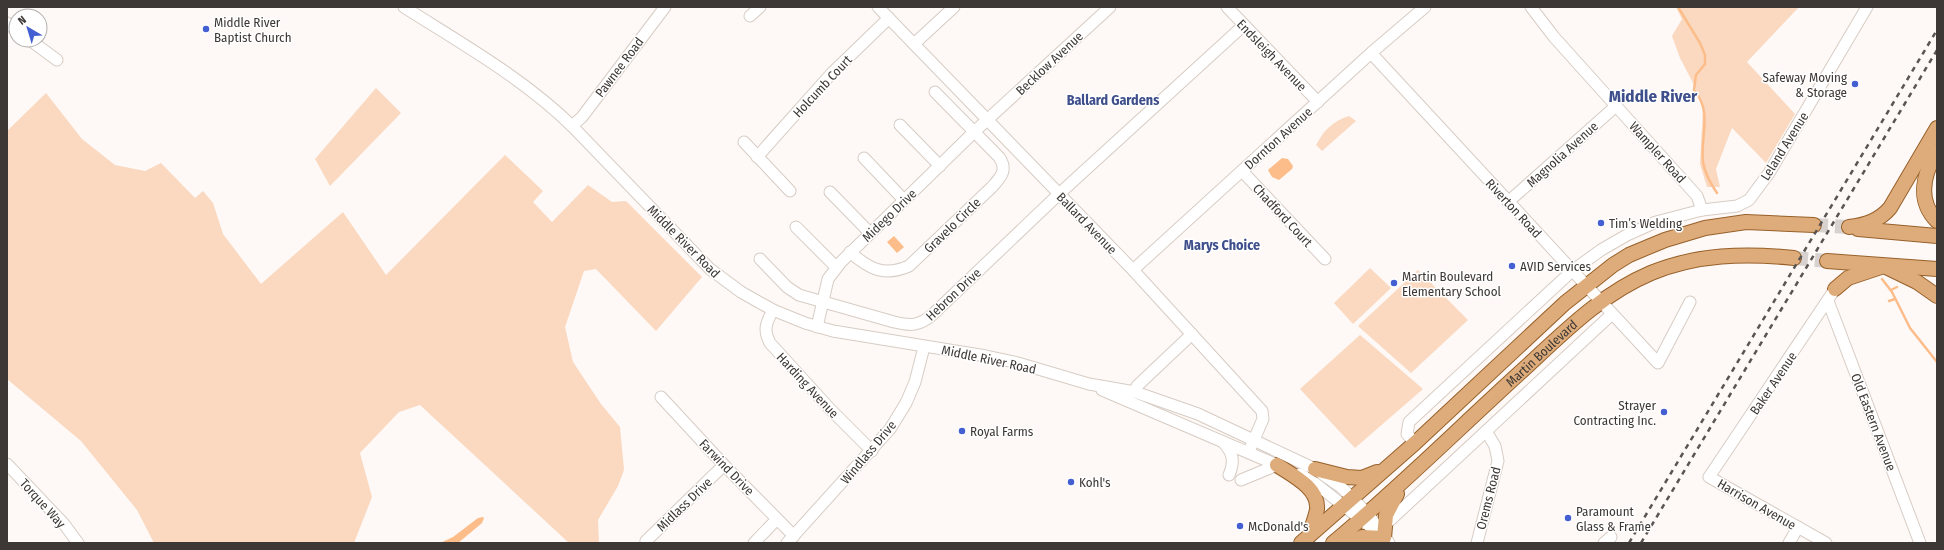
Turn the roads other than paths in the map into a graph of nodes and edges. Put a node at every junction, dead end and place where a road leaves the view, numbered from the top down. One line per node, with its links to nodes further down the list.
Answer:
1 (404, 7): 22 (street, Middle River Road)
2 (665, 7): 22 (street, Pawnee Road)
3 (760, 7): 11 (street)
4 (878, 7): 12 (street, Ballard Avenue)
5 (954, 7): 14 (street)
6 (1110, 7): 21 (street, Becklow Avenue)
7 (1227, 7): 13 (street, Endsleigh Avenue)
8 (1425, 7): 16 (street, Dornton Avenue)
9 (1531, 7): 20 (street, Wampler Road)
10 (1867, 7): 37 (street, Leland Avenue)
11 (750, 16)
12 (889, 18): 14 (street, Ballard Avenue); 28 (street, Holcumb Court)
13 (1244, 25): 19 (street, Endsleigh Avenue); 34 (street, Hebron Drive)
14 (914, 44): 21 (street, Ballard Avenue)
15 (41, 48): 17 (street)
16 (1371, 53): 19 (street, Dornton Avenue); 36 (street, Riverton Road)
17 (57, 60)
18 (935, 92): 25 (street)
19 (1318, 102): 31 (street, Dornton Avenue)
20 (1616, 106): 36 (street, Magnolia Avenue); 37 (street, Wampler Road)
21 (988, 120): 25 (street, Midego Drive); 34 (street, Ballard Avenue)
22 (572, 126): 59 (street, Middle River Road)
23 (900, 126): 30 (street)
24 (1937, 128): 42 (main road)
25 (974, 132): 30 (street, Midego Drive); 43 (street, Gravelo Circle)
26 (744, 142): 28 (street)
27 (1937, 151): 38 (main road)
28 (758, 157): 32 (street)
29 (864, 158): 35 (street)
30 (940, 166): 35 (street, Midego Drive)
31 (1242, 171): 46 (street, Chadford Court); 50 (street, Dornton Avenue)
32 (790, 190)
33 (830, 192): 41 (street)
34 (1059, 194): 50 (street, Ballard Avenue); 58 (street, Hebron Drive)
35 (904, 200): 41 (street, Midego Drive)
36 (1508, 202): 51 (street, Riverton Road)
37 (1702, 210): 51 (street, Leland Avenue)
38 (1937, 221)
39 (1814, 225): 52 (main road, Martin Boulevard)
40 (796, 227): 48 (street)
41 (870, 233): 43 (street, Midego Drive)
42 (1937, 236)
43 (850, 252): 48 (street, Midego Drive)
44 (1794, 258): 55 (main road, Martin Boulevard)
45 (760, 259): 58 (street, Hebron Drive)
46 (1325, 259)
47 (1884, 266): 49 (main road); 53 (main road); 53 (main road); 54 (main road)
48 (836, 268): 58 (street, Midego Drive)
49 (1937, 269)
50 (1133, 270): 62 (street, Ballard Avenue)
51 (1572, 271): 52 (street, Riverton Road); 68 (street, Martin Boulevard)
52 (1586, 285): 55 (street, Riverton Road); 68 (main road, Martin Boulevard)
53 (1835, 289): 56 (street, Baker Avenue)
54 (1937, 296)
55 (1600, 301): 60 (street, Riverton Road); 81 (main road, Martin Boulevard)
56 (1828, 301): 79 (street, Baker Avenue); 97 (street, Old Eastern Avenue)
57 (1690, 302): 60 (street, Riverton Road)
58 (822, 303): 61 (street, Midego Drive)
59 (773, 310): 61 (street, Middle River Road); 71 (street, Harding Avenue)
60 (1612, 314): 67 (street, Martin Boulevard)
61 (817, 327): 63 (street, Middle River Road)
62 (1192, 334): 65 (street); 69 (street, Ballard Avenue)
63 (924, 346): 64 (street, Middle River Road); 71 (street, Windlass Drive)
64 (1090, 384): 65 (street, Middle River Road); 70 (street, Middle River Road)
65 (1135, 392): 69 (street, Middle River Road)
66 (661, 397): 74 (street, Farwind Drive)
67 (1486, 431): 86 (street, Martin Boulevard); 94 (street, Orems Road)
68 (1411, 438): 76 (main road, Martin Boulevard)
69 (1254, 440): 72 (street, Ballard Avenue); 77 (street, Middle River Road)
70 (1223, 441): 72 (street, Middle River Road); 78 (street)
71 (872, 451): 87 (street, Windlass Drive)
72 (1249, 451): 75 (street, Middle River Road)
73 (7, 464): 89 (street, Torque Way)
74 (724, 465): 84 (street, Farwind Drive); 90 (street, Midlass Drive)
75 (1277, 465): 80 (street); 82 (street, Middle River Road); 88 (main road)
76 (1389, 467): 77 (main road); 82 (main road, Martin Boulevard)
77 (1315, 469): 82 (street, Middle River Road)
78 (1229, 475)
79 (1709, 477): 85 (street, Harrison Avenue)
80 (1241, 480)
81 (1402, 484): 83 (main road, Martin Boulevard); 86 (main road)
82 (1348, 503): 83 (street, Middle River Road); 88 (main road, Martin Boulevard)
83 (1364, 517): 86 (street, Middle River Road); 92 (main road, Martin Boulevard)
84 (777, 519): 87 (street, Farwind Drive); 91 (street)
85 (1798, 527): 95 (street); 96 (street, Harrison Avenue)
86 (1386, 535): 93 (main road)
87 (790, 540)
88 (1305, 540)
89 (78, 543)
90 (648, 543)
91 (754, 543)
92 (1333, 543)
93 (1349, 543)
94 (1477, 543)
95 (1789, 543)
96 (1826, 543)
97 (1920, 543)

